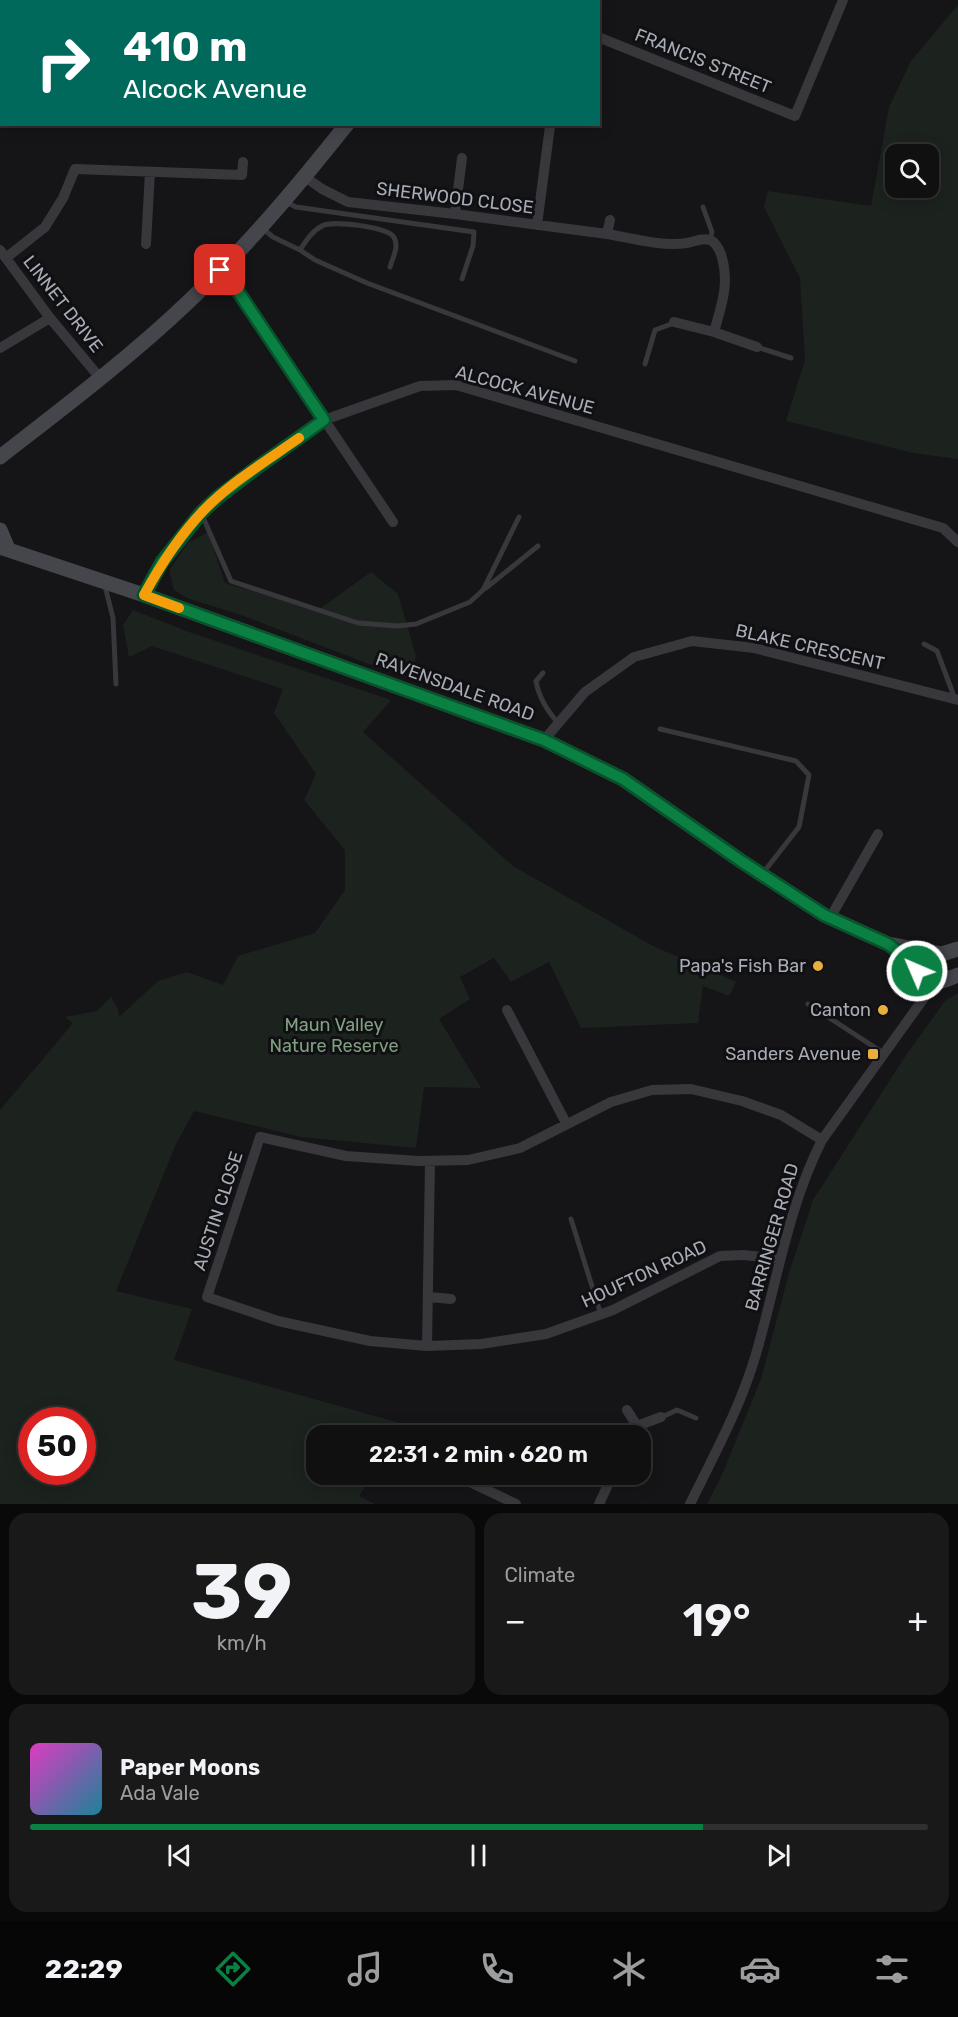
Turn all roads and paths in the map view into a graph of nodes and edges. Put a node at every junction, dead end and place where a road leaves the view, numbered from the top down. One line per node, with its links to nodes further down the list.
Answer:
1 (843, 0): 2 (street, FRANCIS STREET)
2 (600, 37)
3 (345, 126): 8 (main road)
4 (550, 126): 13 (street)
5 (462, 158): 11 (street)
6 (243, 162): 7 (street)
7 (150, 172): 17 (street); 19 (street)
8 (305, 177): 9 (main road); 11 (street, SHERWOOD CLOSE)
9 (284, 201): 14 (main road); 22 (lane)
10 (703, 207): 16 (lane)
11 (455, 214): 13 (street, SHERWOOD CLOSE)
12 (610, 220): 15 (street)
13 (537, 225): 15 (street, SHERWOOD CLOSE)
14 (261, 226): 18 (lane); 21 (main road)
15 (608, 234): 16 (street, SHERWOOD CLOSE)
16 (710, 240): 25 (street)
17 (147, 244)
18 (300, 250): 20 (lane); 29 (lane)
19 (3, 254): 23 (street, LINNET DRIVE)
20 (390, 267)
21 (220, 270): 31 (main road); 32 (street)
22 (462, 279)
23 (50, 318): 27 (street); 31 (street, LINNET DRIVE)
24 (674, 322): 25 (street); 30 (lane)
25 (714, 332): 26 (street)
26 (757, 347): 28 (lane)
27 (0, 348)
28 (791, 358)
29 (575, 361)
30 (645, 364)
31 (100, 378): 33 (main road)
32 (324, 420): 34 (street, ALCOCK AVENUE); 36 (street); 38 (street, ALCOCK AVENUE)
33 (0, 457)
34 (201, 513): 42 (lane); 43 (street, ALCOCK AVENUE)
35 (519, 517): 42 (lane)
36 (393, 522)
37 (0, 530): 40 (main road, RAVENSDALE ROAD)
38 (958, 542)
39 (538, 546): 42 (lane)
40 (4, 548): 41 (main road, RAVENSDALE ROAD)
41 (104, 582): 43 (main road, RAVENSDALE ROAD); 46 (lane)
42 (483, 590)
43 (144, 595): 50 (main road, RAVENSDALE ROAD)
44 (924, 644): 47 (lane)
45 (543, 673): 48 (lane)
46 (116, 684)
47 (957, 699): 48 (street, BLAKE CRESCENT)
48 (558, 723): 50 (street, BLAKE CRESCENT)
49 (660, 729): 52 (lane)
50 (544, 740): 52 (main road, RAVENSDALE ROAD)
51 (878, 834): 53 (street)
52 (762, 874): 53 (main road, RAVENSDALE ROAD)
53 (830, 918): 54 (main road, RAVENSDALE ROAD)
54 (888, 944): 56 (main road, RAVENSDALE ROAD); 58 (main road, RAVENSDALE ROAD)
55 (958, 949): 57 (main road, RAVENSDALE ROAD)
56 (926, 952): 57 (main road, RAVENSDALE ROAD); 58 (main road)
57 (942, 954): 60 (main road)
58 (918, 971): 60 (main road, RAVENSDALE ROAD); 61 (street)
59 (958, 975): 60 (main road)
60 (938, 982): 61 (street, BARRINGER ROAD)
61 (923, 999): 64 (street, BARRINGER ROAD)
62 (808, 1004): 64 (lane)
63 (507, 1010): 65 (street)
64 (885, 1054): 66 (street, BARRINGER ROAD)
65 (566, 1124): 66 (street); 67 (street)
66 (822, 1140): 69 (street, BARRINGER ROAD)
67 (430, 1161): 70 (street, AUSTIN CLOSE); 71 (street)
68 (571, 1219): 73 (lane)
69 (780, 1259): 73 (street, HOUFTON ROAD); 84 (street, BARRINGER ROAD)
70 (207, 1297): 74 (street, HOUFTON ROAD)
71 (429, 1297): 72 (street); 74 (street)
72 (451, 1299)
73 (601, 1315): 74 (street, HOUFTON ROAD)
74 (428, 1346)
75 (627, 1410): 78 (street)
76 (661, 1417): 77 (lane); 79 (street)
77 (696, 1418)
78 (632, 1425)
79 (644, 1425)
80 (476, 1485): 82 (street)
81 (608, 1485): 83 (street)
82 (516, 1504)
83 (599, 1504)
84 (690, 1504)

